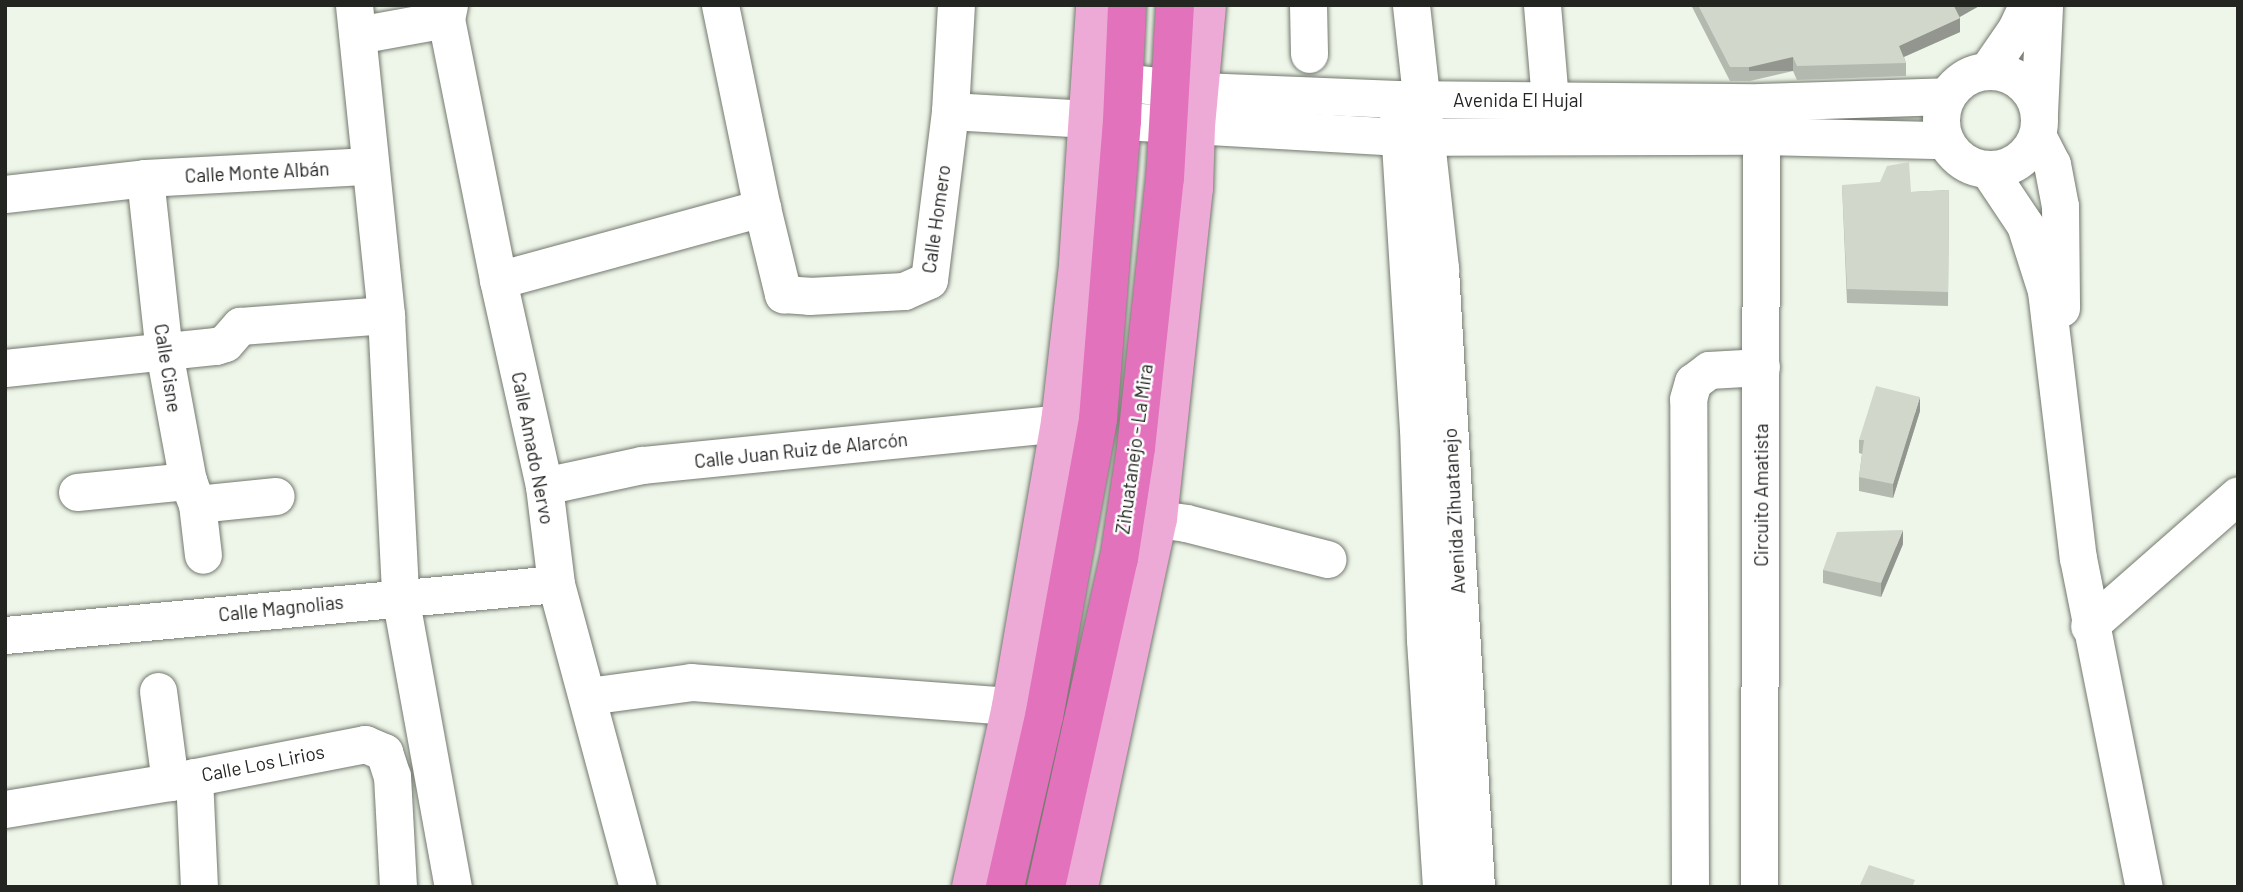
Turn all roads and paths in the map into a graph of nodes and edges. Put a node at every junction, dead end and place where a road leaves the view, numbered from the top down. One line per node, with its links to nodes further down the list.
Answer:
1 (720, 5): 32 (street, Calle Homero)
2 (956, 5): 22 (street, Calle Homero)
3 (1095, 5): 17 (main road)
4 (1126, 5): 17 (highway, Zihuatanejo - La Mira)
5 (1175, 5): 21 (highway, Zihuatanejo - La Mira)
6 (1207, 5): 21 (main road)
7 (1308, 5): 15 (street)
8 (1385, 5): 19 (street)
9 (1411, 5): 19 (street)
10 (1542, 5): 20 (street)
11 (2027, 5): 16 (street)
12 (2044, 5): 25 (street)
13 (448, 12): 14 (street); 33 (street, Calle Amado Nervo)
14 (356, 20): 28 (street)
15 (1309, 54)
16 (1987, 71): 18 (street); 25 (street)
17 (1107, 80): 21 (street, Avenida El Hujal); 24 (highway, Zihuatanejo - La Mira)
18 (1947, 96): 23 (street, Avenida El Hujal); 27 (street)
19 (1409, 99): 20 (street, Avenida El Hujal); 21 (street, Avenida El Hujal); 26 (street, Avenida Zihuatanejo)
20 (1550, 100): 23 (street, Avenida El Hujal)
21 (1183, 107): 24 (street, Avenida El Hujal); 26 (street, Avenida El Hujal); 46 (main road); 64 (highway, Zihuatanejo - La Mira)
22 (950, 111): 24 (street, Avenida El Hujal); 32 (street, Calle Homero)
23 (1761, 119): 26 (street, Avenida El Hujal); 27 (street, Avenida El Hujal); 36 (street, Circuito Amatista)
24 (1105, 121): 39 (main road); 63 (highway, Zihuatanejo - La Mira)
25 (2038, 124): 29 (street); 38 (street)
26 (1413, 136): 40 (street, Avenida Zihuatanejo)
27 (1945, 140): 29 (street)
28 (369, 166): 30 (street, Calle Monte Albán); 34 (street)
29 (1989, 171): 38 (street)
30 (145, 178): 31 (street, Calle Monte Albán); 35 (street, Calle Cisne)
31 (5, 194)
32 (762, 208): 33 (street)
33 (498, 280): 41 (street, Calle Amado Nervo)
34 (386, 315): 35 (street); 50 (street)
35 (164, 352): 37 (street); 43 (street, Calle Cisne)
36 (1761, 367): 68 (street); 69 (street, Circuito Amatista)
37 (5, 368)
38 (2058, 375): 51 (street)
39 (1060, 423): 41 (street, Calle Juan Ruiz de Alarcón); 55 (main road)
40 (1434, 430): 66 (street, Avenida Zihuatanejo); 67 (street, Avenida Zihuatanejo)
41 (544, 486): 49 (street, Calle Amado Nervo)
42 (77, 492): 43 (street)
43 (192, 492): 45 (street); 47 (street, Calle Cisne)
44 (2238, 495): 51 (street)
45 (276, 496)
46 (1158, 519): 48 (street); 65 (main road)
47 (203, 555)
48 (1328, 559)
49 (556, 584): 50 (street, Calle Magnolias); 54 (street, Calle Amado Nervo)
50 (400, 596): 52 (street, Calle Magnolias); 58 (street)
51 (2090, 626): 70 (street)
52 (5, 635)
53 (158, 691): 56 (street)
54 (588, 696): 55 (street); 61 (street, Calle Amado Nervo)
55 (1011, 706): 62 (main road)
56 (182, 779): 57 (street, Calle Los Lirios); 59 (street); 60 (street, Calle Los Lirios)
57 (5, 809)
58 (450, 886)
59 (199, 887)
60 (398, 887)
61 (638, 887)
62 (971, 887)
63 (1005, 887)
64 (1046, 887)
65 (1079, 887)
66 (1441, 887)
67 (1476, 887)
68 (1690, 887)
69 (1759, 887)
70 (2144, 887)

